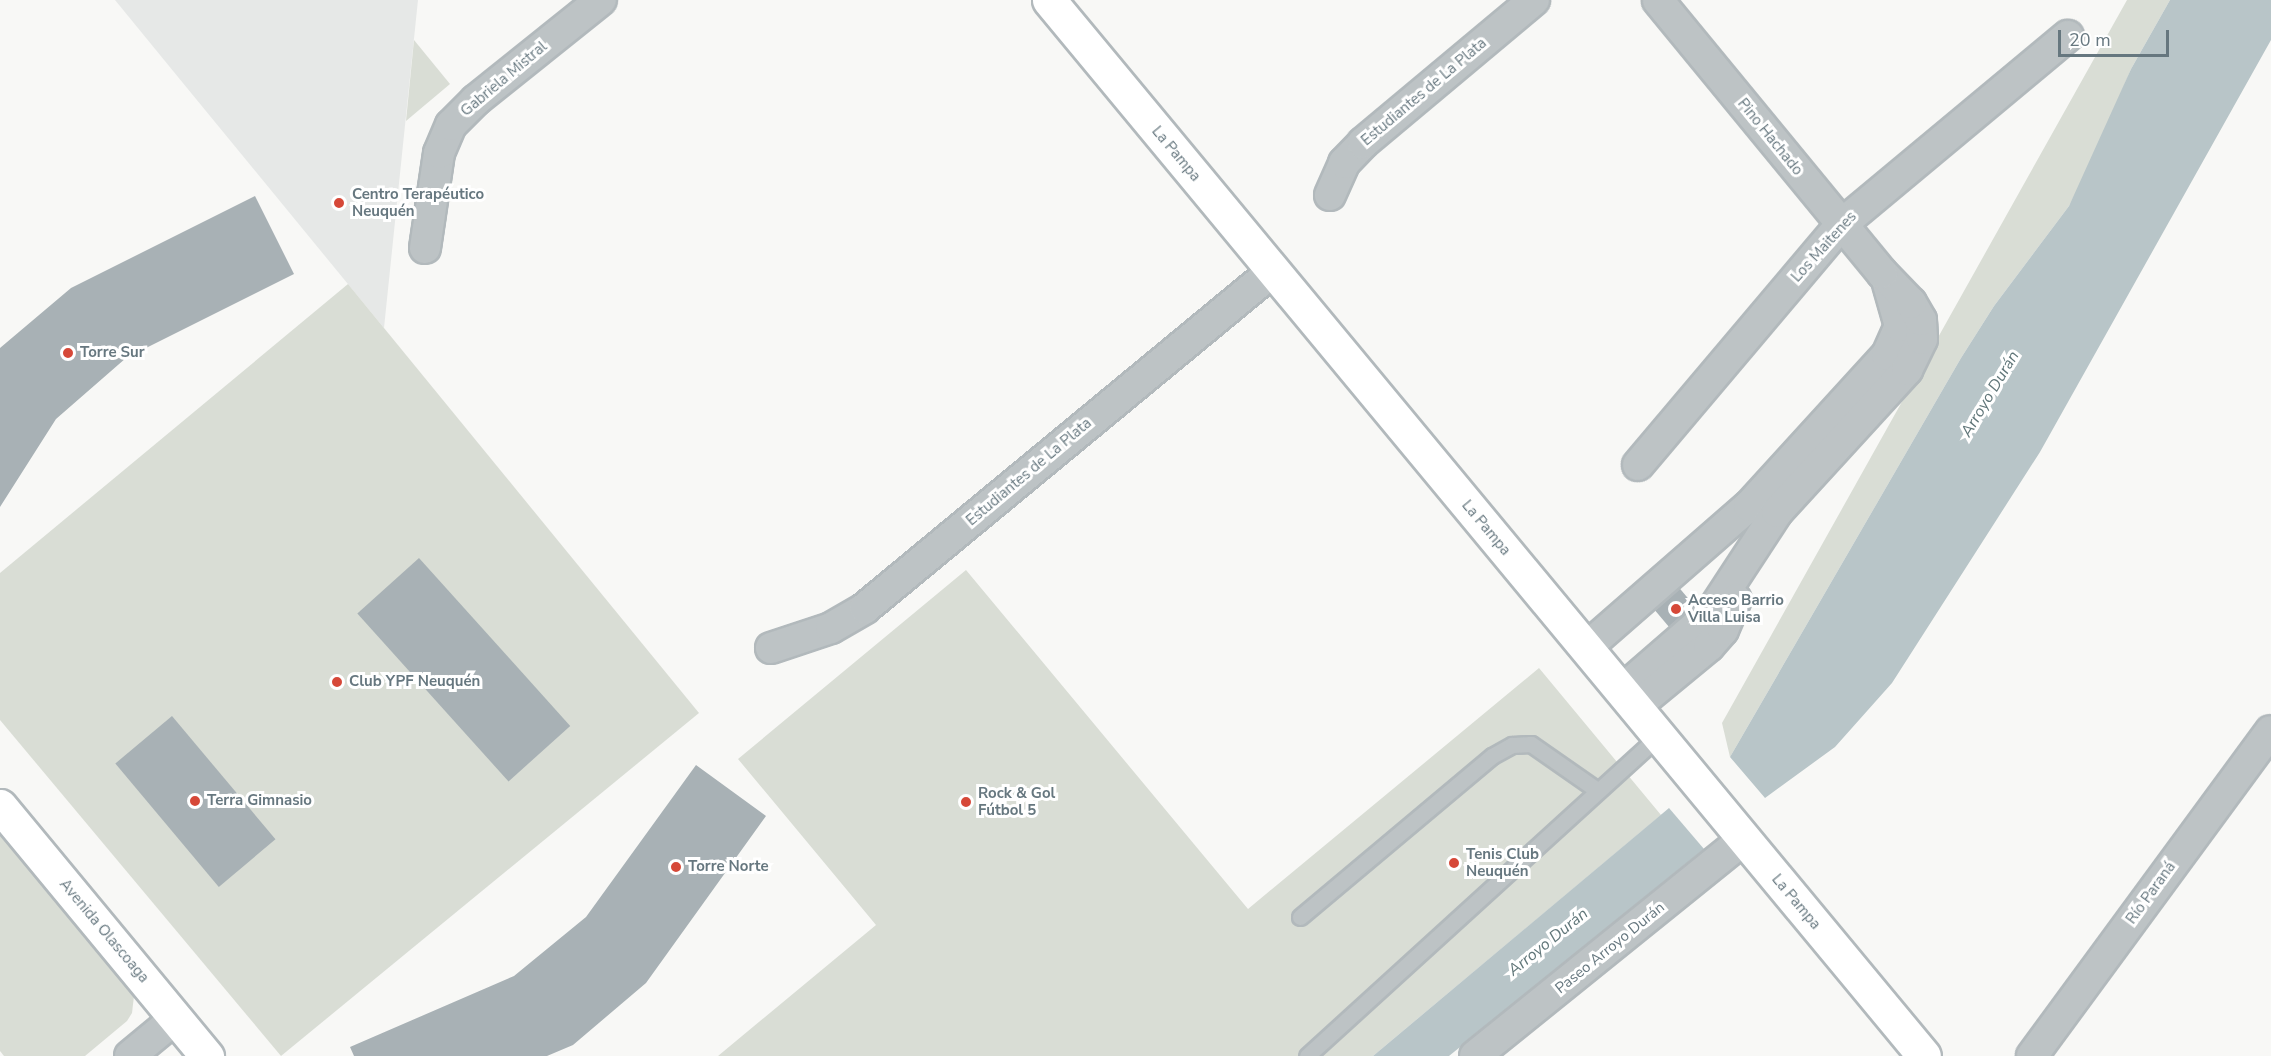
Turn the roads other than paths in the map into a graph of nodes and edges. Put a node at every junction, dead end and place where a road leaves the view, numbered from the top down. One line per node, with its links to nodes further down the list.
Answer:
1 (601, 0): 8 (street, Gabriela Mistral)
2 (1049, 0): 9 (street, La Pampa)
3 (1534, 0): 6 (street, Estudiantes de La Plata)
4 (1658, 0): 7 (street, Pino Hachado)
5 (2068, 36): 7 (street, Los Maitenes)
6 (1330, 195)
7 (1842, 224): 10 (street, Pino Hachado); 11 (street, Los Maitenes)
8 (425, 248)
9 (1273, 271): 12 (street, Estudiantes de La Plata); 13 (street, La Pampa)
10 (1882, 273): 13 (street); 14 (street)
11 (1638, 465)
12 (771, 648)
13 (1586, 648): 14 (street, La Pampa)
14 (1628, 699): 16 (street, La Pampa)
15 (2271, 730): 27 (street, Río Paraná)
16 (1659, 736): 17 (lane); 19 (street, La Pampa)
17 (1597, 790): 20 (lane); 24 (lane)
18 (0, 806): 21 (street, Avenida Olascoaga)
19 (1744, 839): 25 (street, Paseo Arroyo Durán); 26 (street, La Pampa)
20 (1300, 917)
21 (176, 1018): 22 (street); 23 (street, Avenida Olascoaga)
22 (130, 1056)
23 (207, 1056)
24 (1307, 1056)
25 (1475, 1056)
26 (1924, 1056)
27 (2032, 1056)

